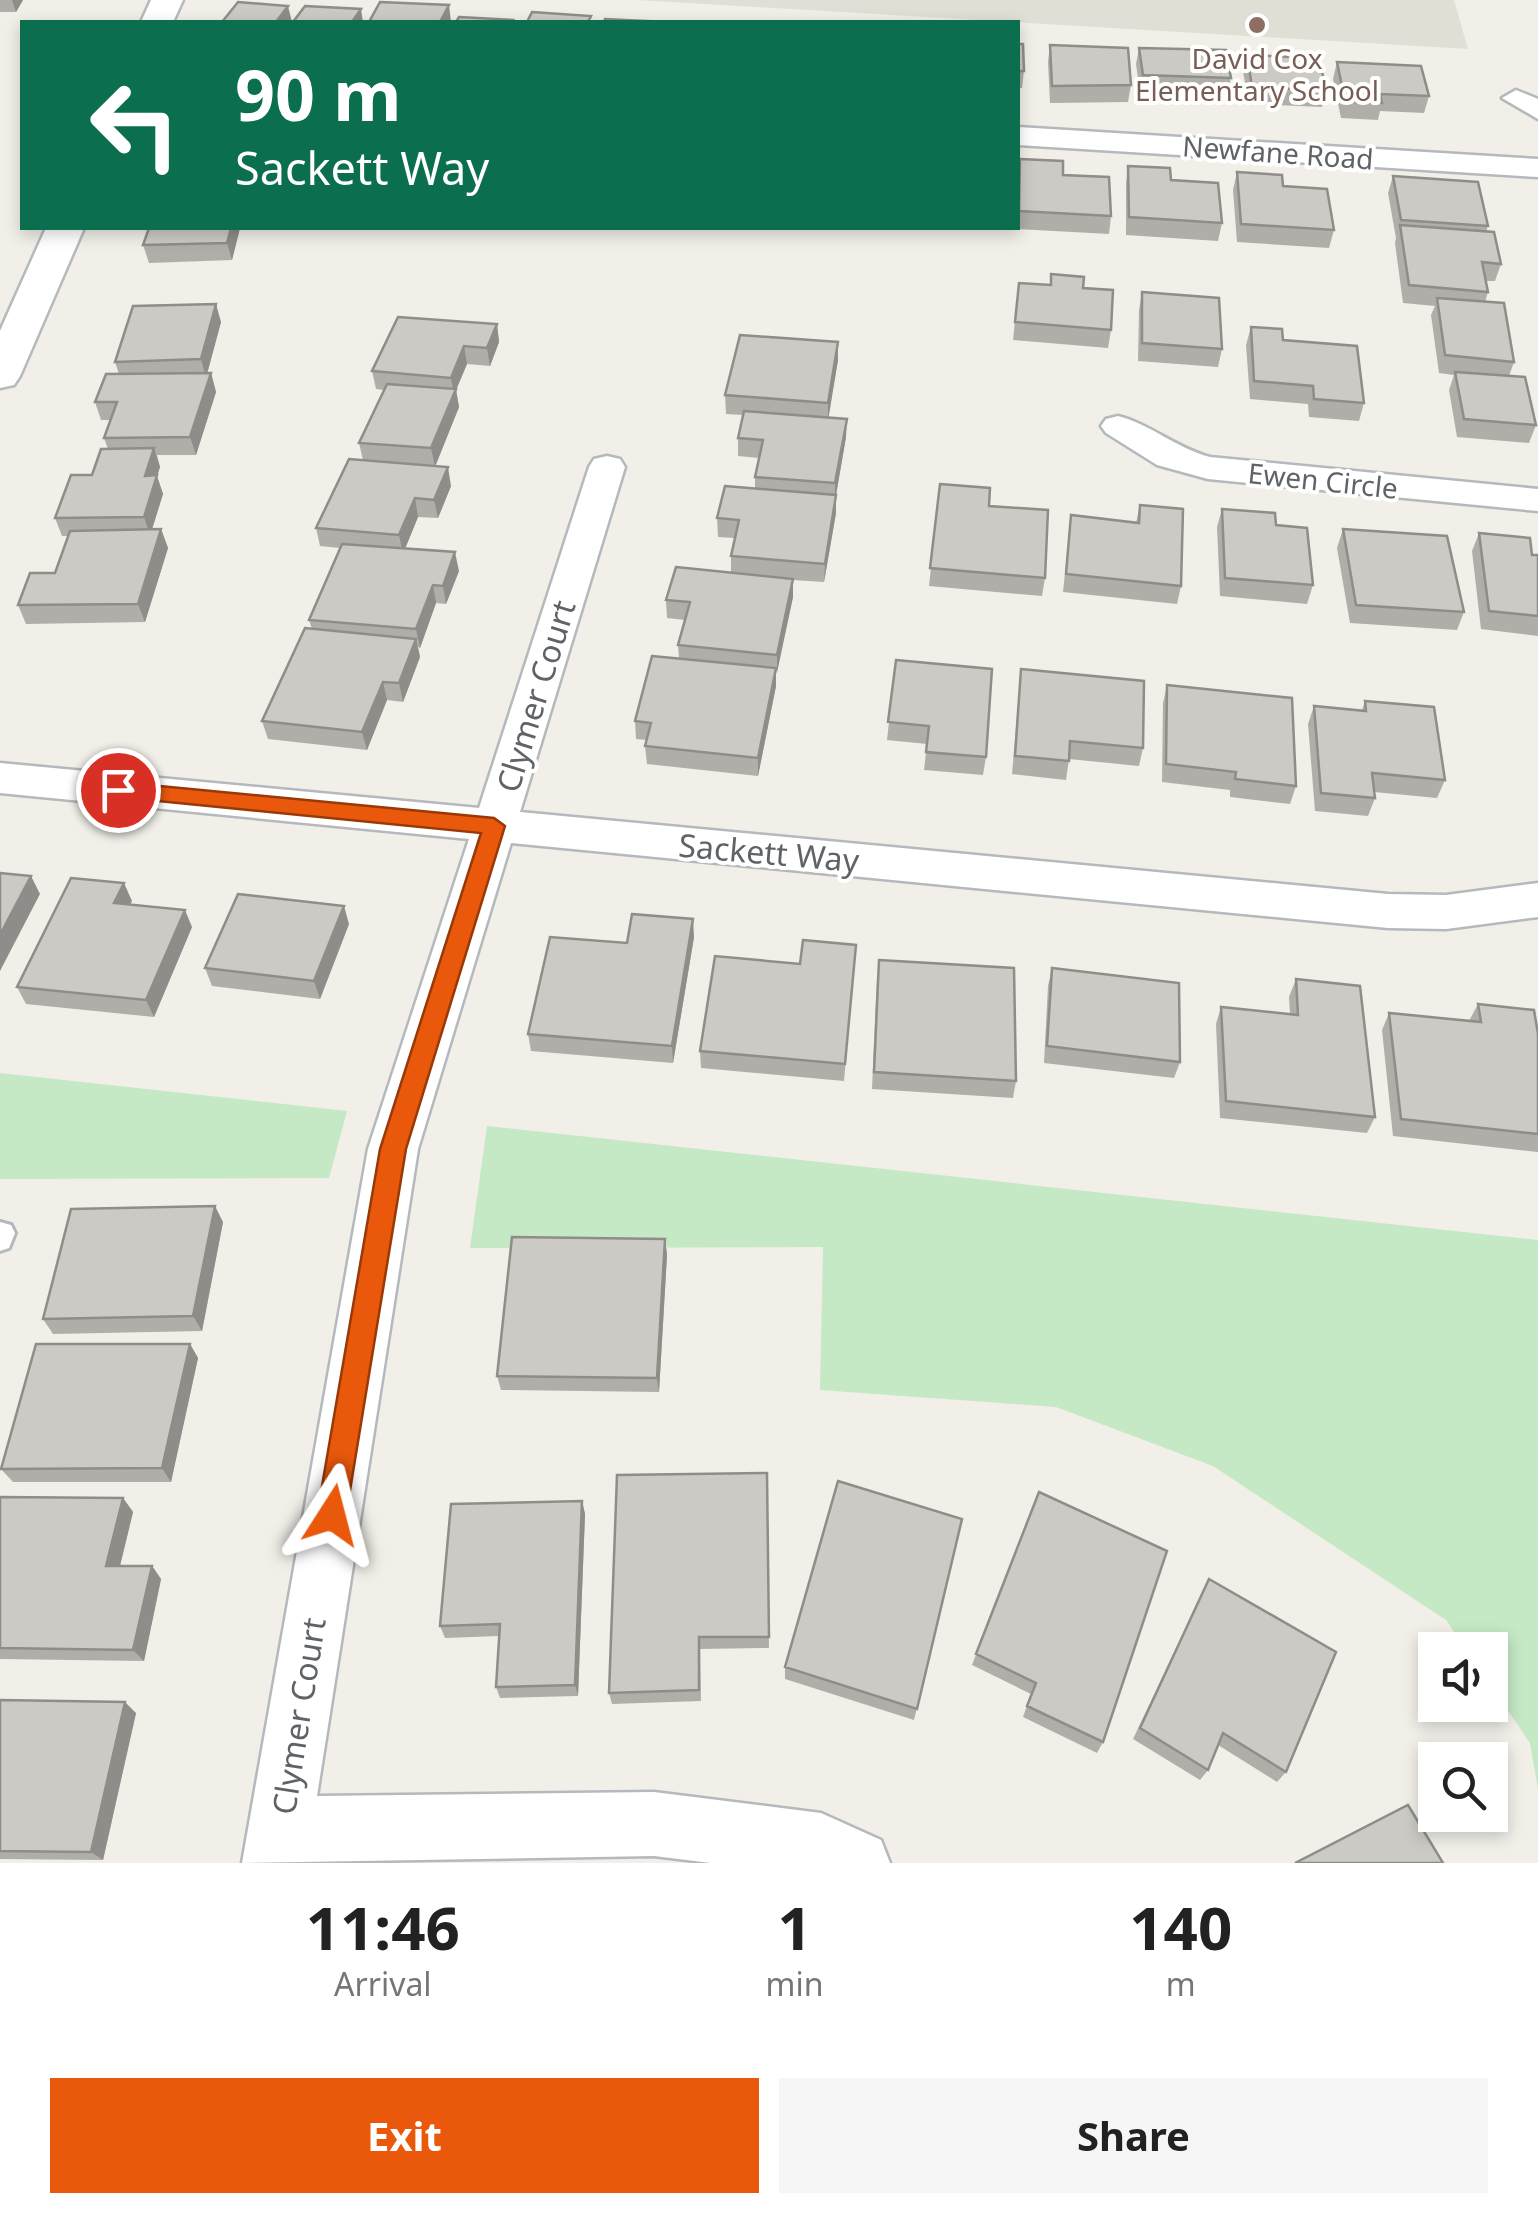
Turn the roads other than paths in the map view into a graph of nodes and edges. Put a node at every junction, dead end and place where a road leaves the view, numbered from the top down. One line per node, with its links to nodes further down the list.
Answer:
1 (1020, 136): 2 (street, Newfane Road)
2 (1538, 168)
3 (64, 230): 4 (main road)
4 (0, 376)
5 (1118, 426): 7 (street, Ewen Circle)
6 (607, 468): 9 (street, Clymer Court)
7 (1538, 500)
8 (0, 778): 9 (street, Sackett Way)
9 (494, 826): 10 (street, Sackett Way); 11 (street, Clymer Court)
10 (1538, 900)
11 (277, 1845): 12 (street)
12 (858, 1863)

